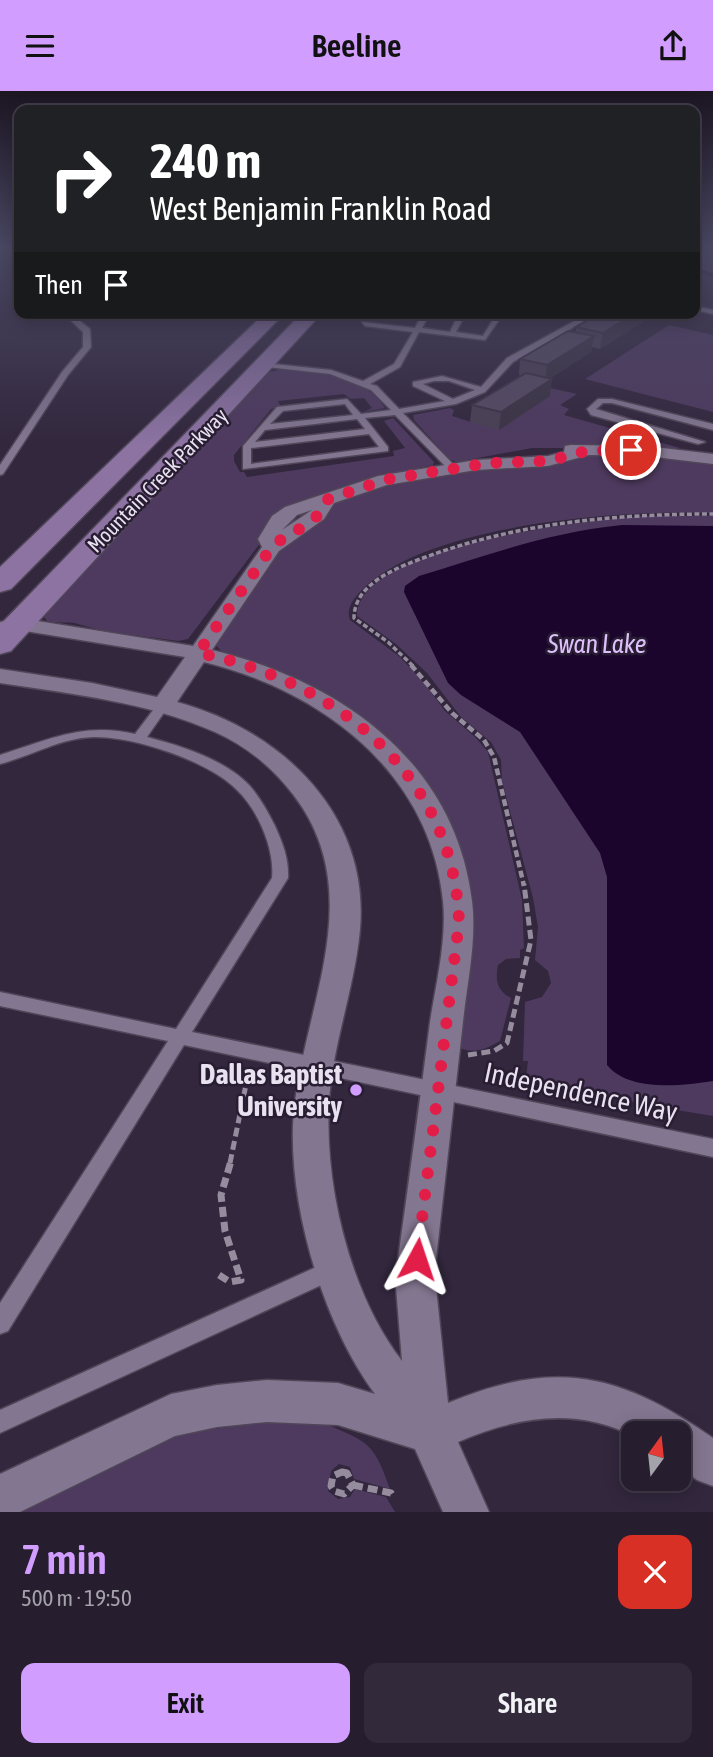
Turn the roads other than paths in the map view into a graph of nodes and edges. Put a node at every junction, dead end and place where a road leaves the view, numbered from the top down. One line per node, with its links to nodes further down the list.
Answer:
1 (73, 319): 25 (lane)
2 (270, 319): 28 (main road, Mountain Creek Parkway)
3 (308, 319): 11 (main road, Mountain Creek Parkway)
4 (424, 319): 9 (lane)
5 (460, 319): 10 (lane)
6 (497, 319): 10 (lane)
7 (584, 319): 13 (lane)
8 (365, 324): 9 (lane)
9 (418, 329): 10 (lane); 12 (lane)
10 (452, 334)
11 (267, 365): 12 (lane); 29 (main road, Mountain Creek Parkway)
12 (366, 383): 15 (lane)
13 (482, 390): 14 (lane); 14 (lane)
14 (453, 402): 15 (lane)
15 (396, 412): 16 (lane); 24 (lane)
16 (360, 416): 17 (lane); 17 (lane); 19 (lane)
17 (262, 428): 20 (lane)
18 (713, 430): 21 (lane); 21 (lane)
19 (372, 431): 20 (lane); 20 (lane)
20 (247, 446)
21 (695, 449): 22 (street); 23 (street)
22 (586, 451): 24 (street)
23 (713, 459)
24 (453, 468): 26 (street)
25 (0, 472)
26 (326, 500): 27 (street)
27 (272, 547): 30 (street)
28 (0, 583)
29 (6, 632): 30 (street)
30 (198, 653): 32 (street); 38 (street)
31 (0, 676): 32 (street)
32 (164, 704): 33 (lane); 37 (street)
33 (138, 740): 34 (lane); 36 (lane)
34 (0, 760)
35 (0, 999): 36 (lane, Independence Way)
36 (180, 1037): 37 (lane, Independence Way); 41 (lane)
37 (315, 1065): 38 (lane, Independence Way); 40 (street)
38 (438, 1091): 39 (lane, Independence Way); 44 (street)
39 (713, 1148)
40 (335, 1268): 43 (lane); 44 (street)
41 (0, 1323)
42 (646, 1421): 44 (street)
43 (0, 1422)
44 (429, 1432): 47 (street); 48 (street)
45 (691, 1448): 46 (street)
46 (713, 1464)
47 (0, 1499)
48 (466, 1512)

